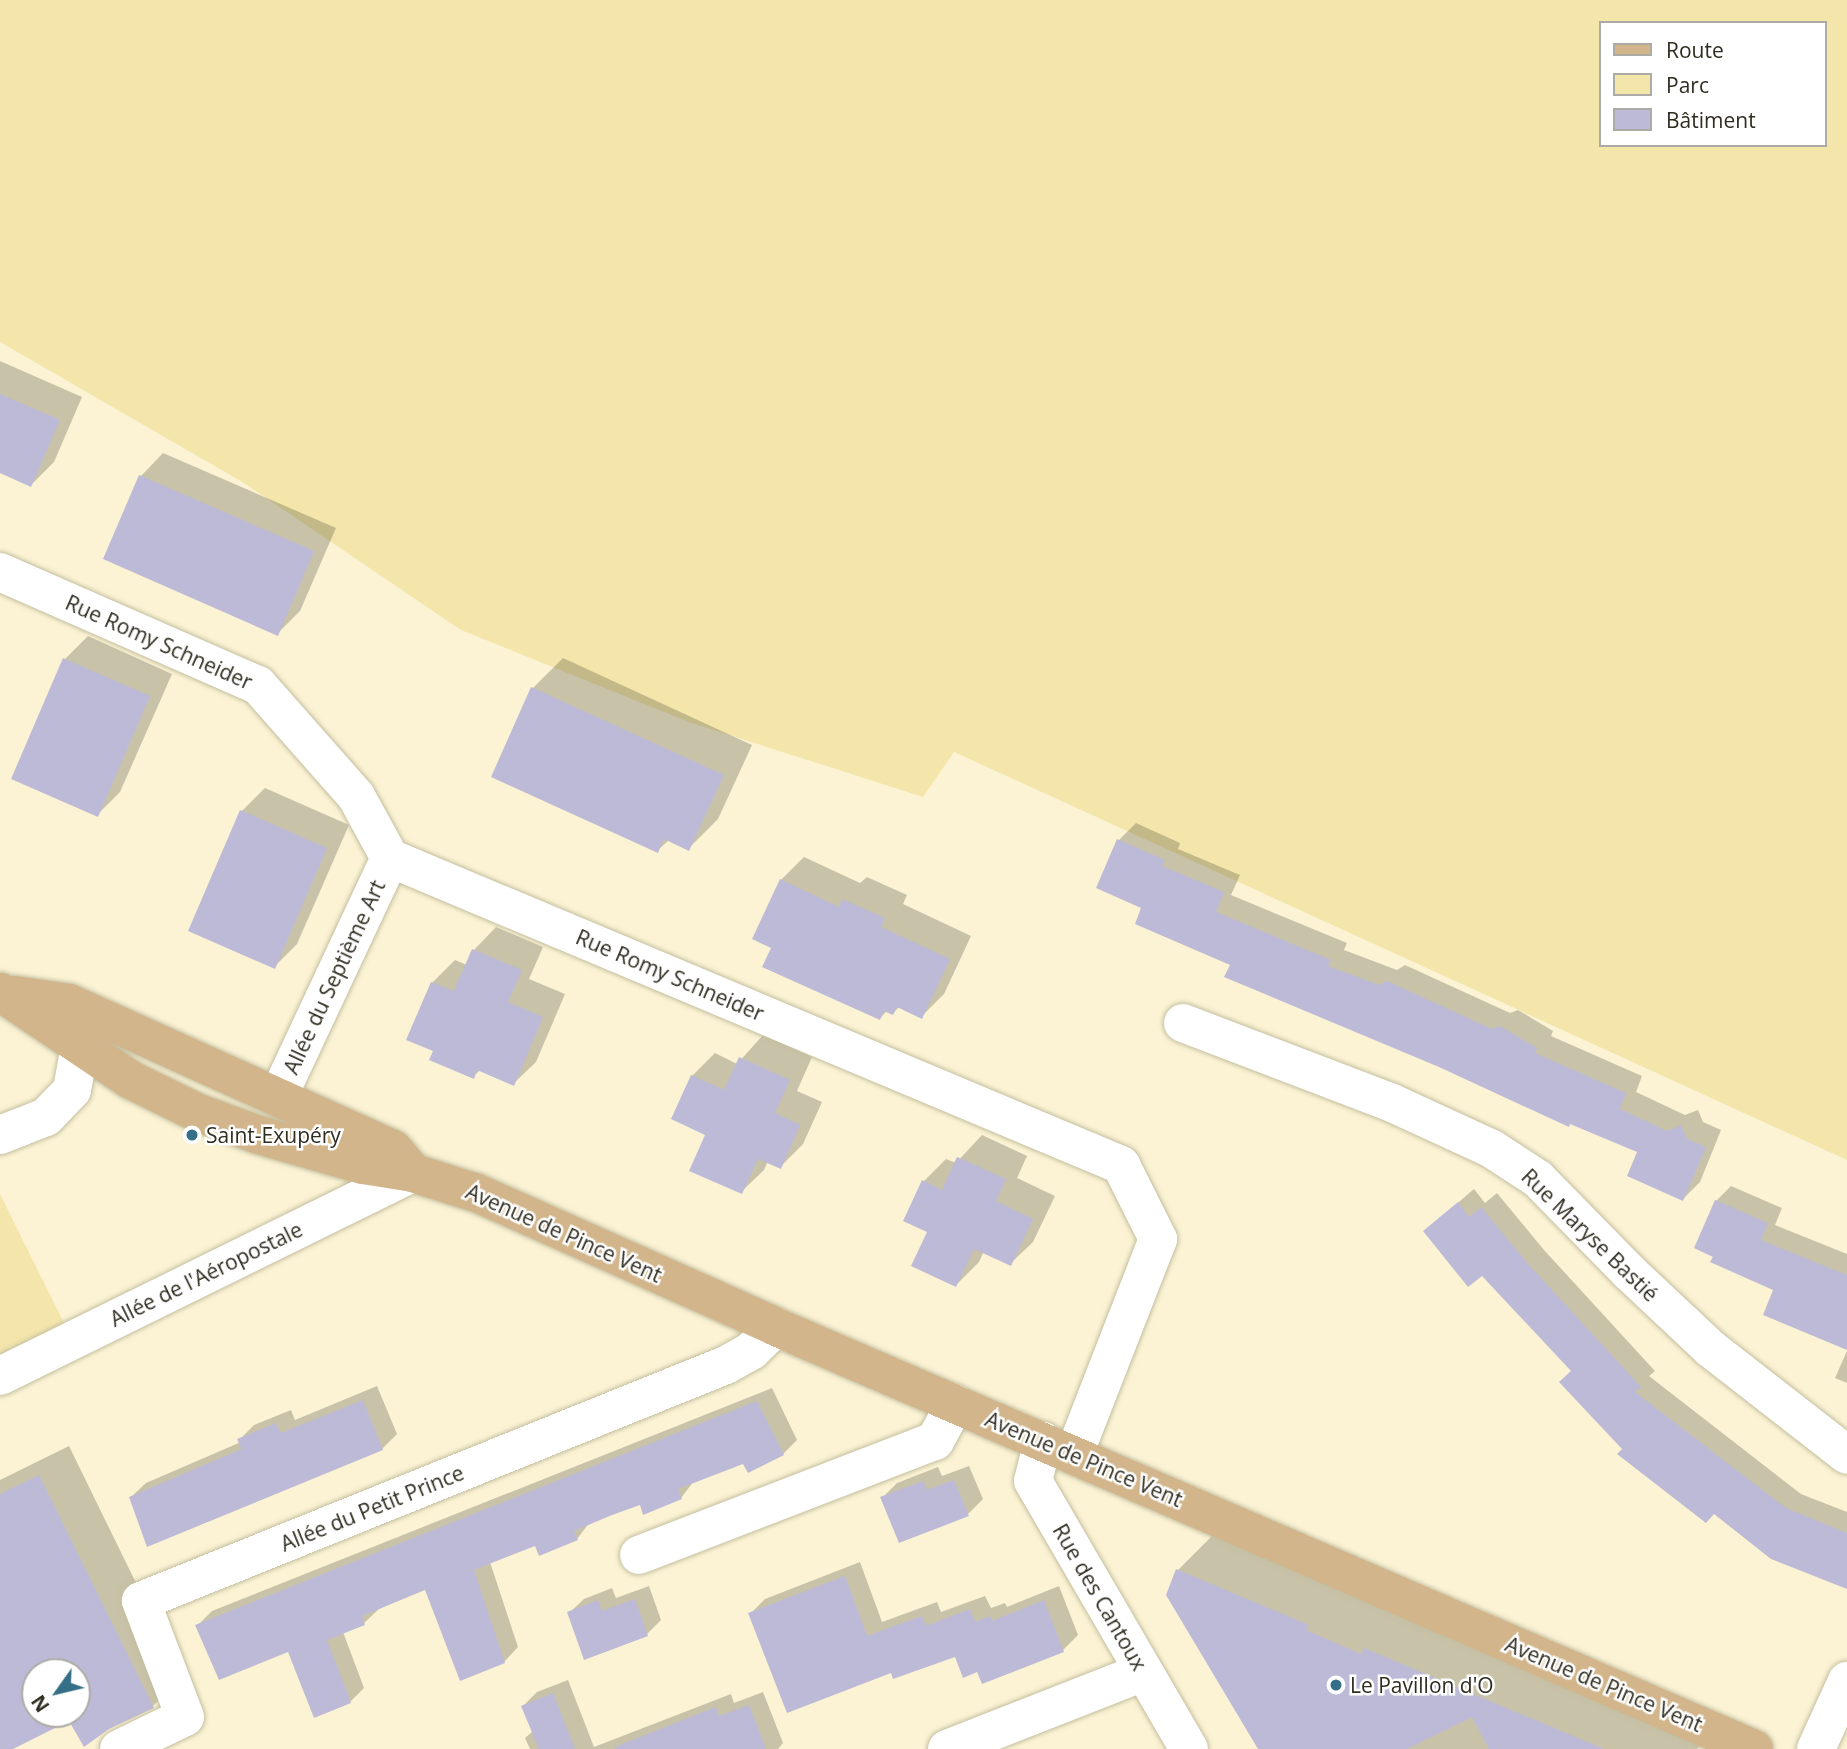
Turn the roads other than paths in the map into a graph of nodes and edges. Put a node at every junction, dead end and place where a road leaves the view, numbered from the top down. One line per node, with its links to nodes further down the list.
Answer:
1 (0, 572): 2 (street, Rue Romy Schneider)
2 (390, 858): 6 (street, Allée du Septième Art); 12 (street, Rue Romy Schneider)
3 (2, 997): 5 (main road, Avenue de Pince Vent); 6 (main road, Avenue de Pince Vent)
4 (1183, 1023): 13 (street, Rue Maryse Bastié)
5 (80, 1046): 7 (street); 8 (main road, Avenue de Pince Vent)
6 (278, 1097): 8 (main road, Avenue de Pince Vent)
7 (0, 1135)
8 (413, 1172): 9 (main road, Avenue de Pince Vent); 10 (street, Allée de l'Aéropostale)
9 (776, 1326): 11 (main road, Avenue de Pince Vent); 17 (street, Allée du Petit Prince)
10 (0, 1376)
11 (955, 1404): 12 (main road, Avenue de Pince Vent); 14 (street)
12 (1059, 1448): 15 (street, Rue des Cantoux); 20 (main road, Avenue de Pince Vent)
13 (1847, 1455)
14 (639, 1555)
15 (1143, 1672): 18 (street); 19 (street, Rue des Cantoux)
16 (1847, 1681): 21 (street)
17 (119, 1749)
18 (947, 1749)
19 (1189, 1749)
20 (1754, 1749)
21 (1816, 1749)

